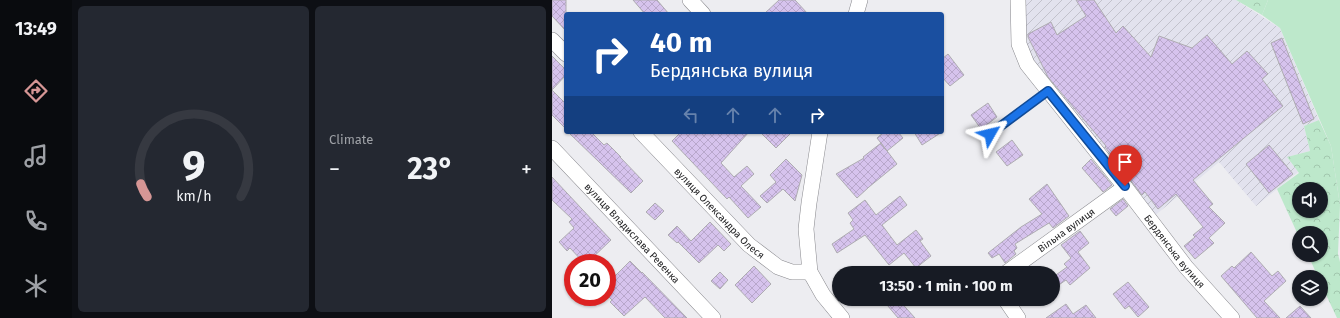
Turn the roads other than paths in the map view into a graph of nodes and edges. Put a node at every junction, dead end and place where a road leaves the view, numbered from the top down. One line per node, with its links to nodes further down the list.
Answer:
1 (690, 0): 4 (street)
2 (860, 0): 5 (street)
3 (1018, 0): 8 (street, Бердянська вулиця)
4 (701, 12)
5 (857, 12)
6 (552, 40): 7 (street)
7 (564, 52)
8 (1048, 91): 11 (lane); 13 (street, Бердянська вулиця)
9 (643, 134): 15 (street, вулиця Олександра Олеся)
10 (818, 134): 15 (street)
11 (990, 134)
12 (552, 148): 17 (street, вулиця Владислава Ревенка)
13 (1125, 186): 14 (street, Вільна вулиця); 20 (street, Бердянська вулиця)
14 (1016, 266)
15 (810, 272): 18 (street)
16 (1010, 306): 19 (street)
17 (713, 318)
18 (842, 318)
19 (1018, 318)
20 (1232, 318)

